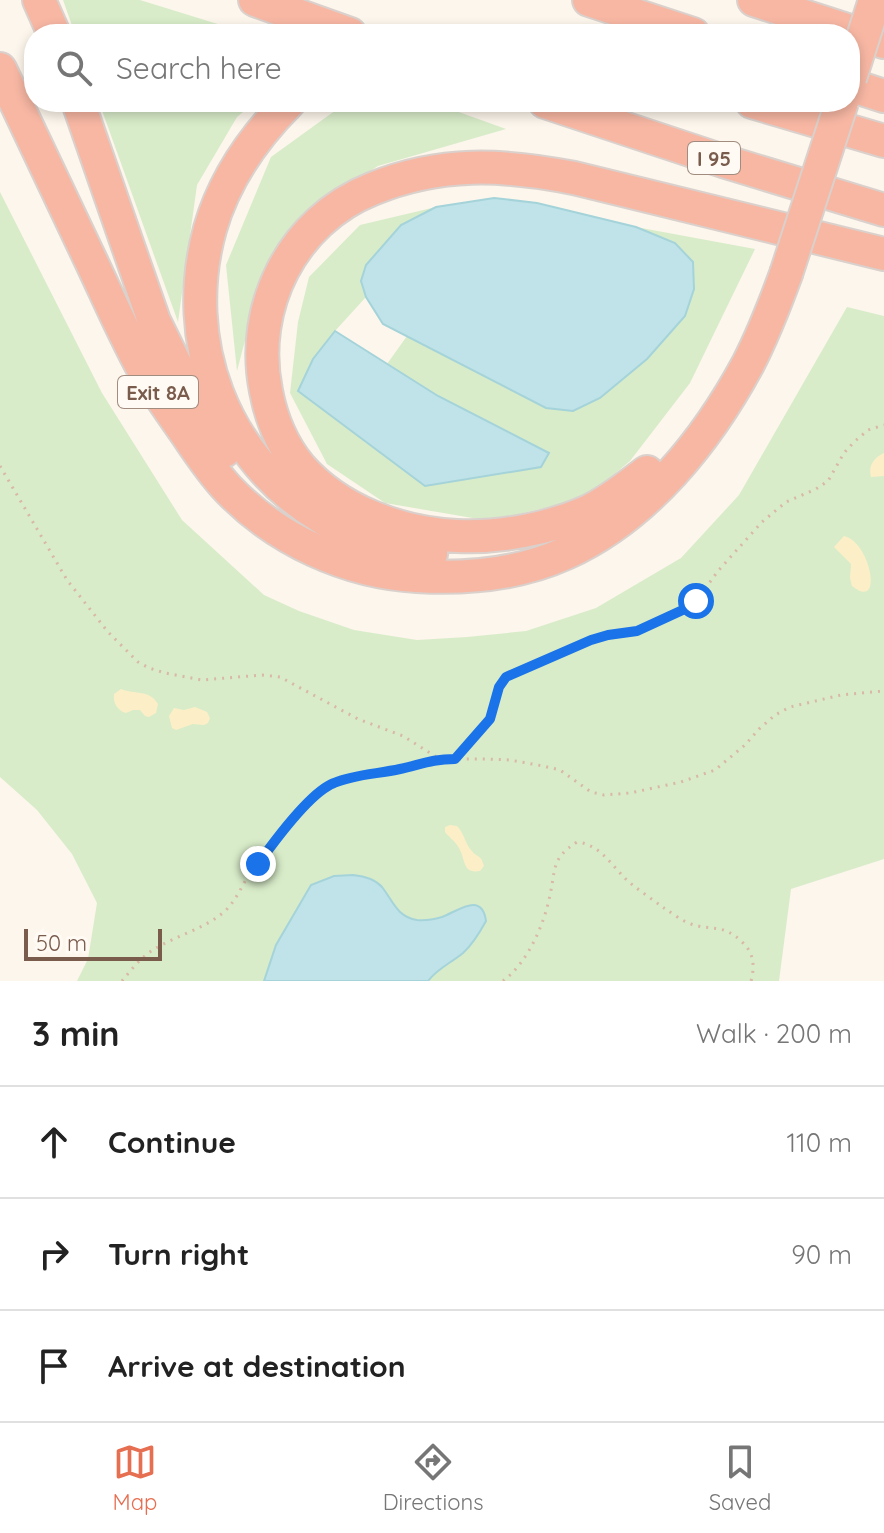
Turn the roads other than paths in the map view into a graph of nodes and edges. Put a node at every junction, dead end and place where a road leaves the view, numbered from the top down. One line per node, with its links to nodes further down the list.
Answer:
1 (39, 0): 7 (highway)
2 (255, 0): 8 (highway)
3 (589, 0): 9 (highway)
4 (754, 0): 10 (highway)
5 (859, 0): 11 (highway)
6 (875, 0): 14 (highway, bridge)
7 (50, 24)
8 (322, 24)
9 (662, 24)
10 (828, 24)
11 (851, 24)
12 (860, 34): 13 (highway)
13 (884, 42)
14 (860, 47)
15 (0, 69): 29 (highway, Exit 8A)
16 (860, 88): 17 (highway)
17 (884, 96)
18 (81, 112): 29 (highway)
19 (280, 112): 28 (highway)
20 (575, 112): 25 (highway, I 95)
21 (786, 112): 24 (highway)
22 (823, 112): 27 (highway)
23 (838, 112): 27 (highway, bridge)
24 (884, 141)
25 (884, 210)
26 (884, 254): 28 (highway)
27 (779, 272): 28 (highway); 29 (highway)
28 (647, 472)
29 (444, 578)

